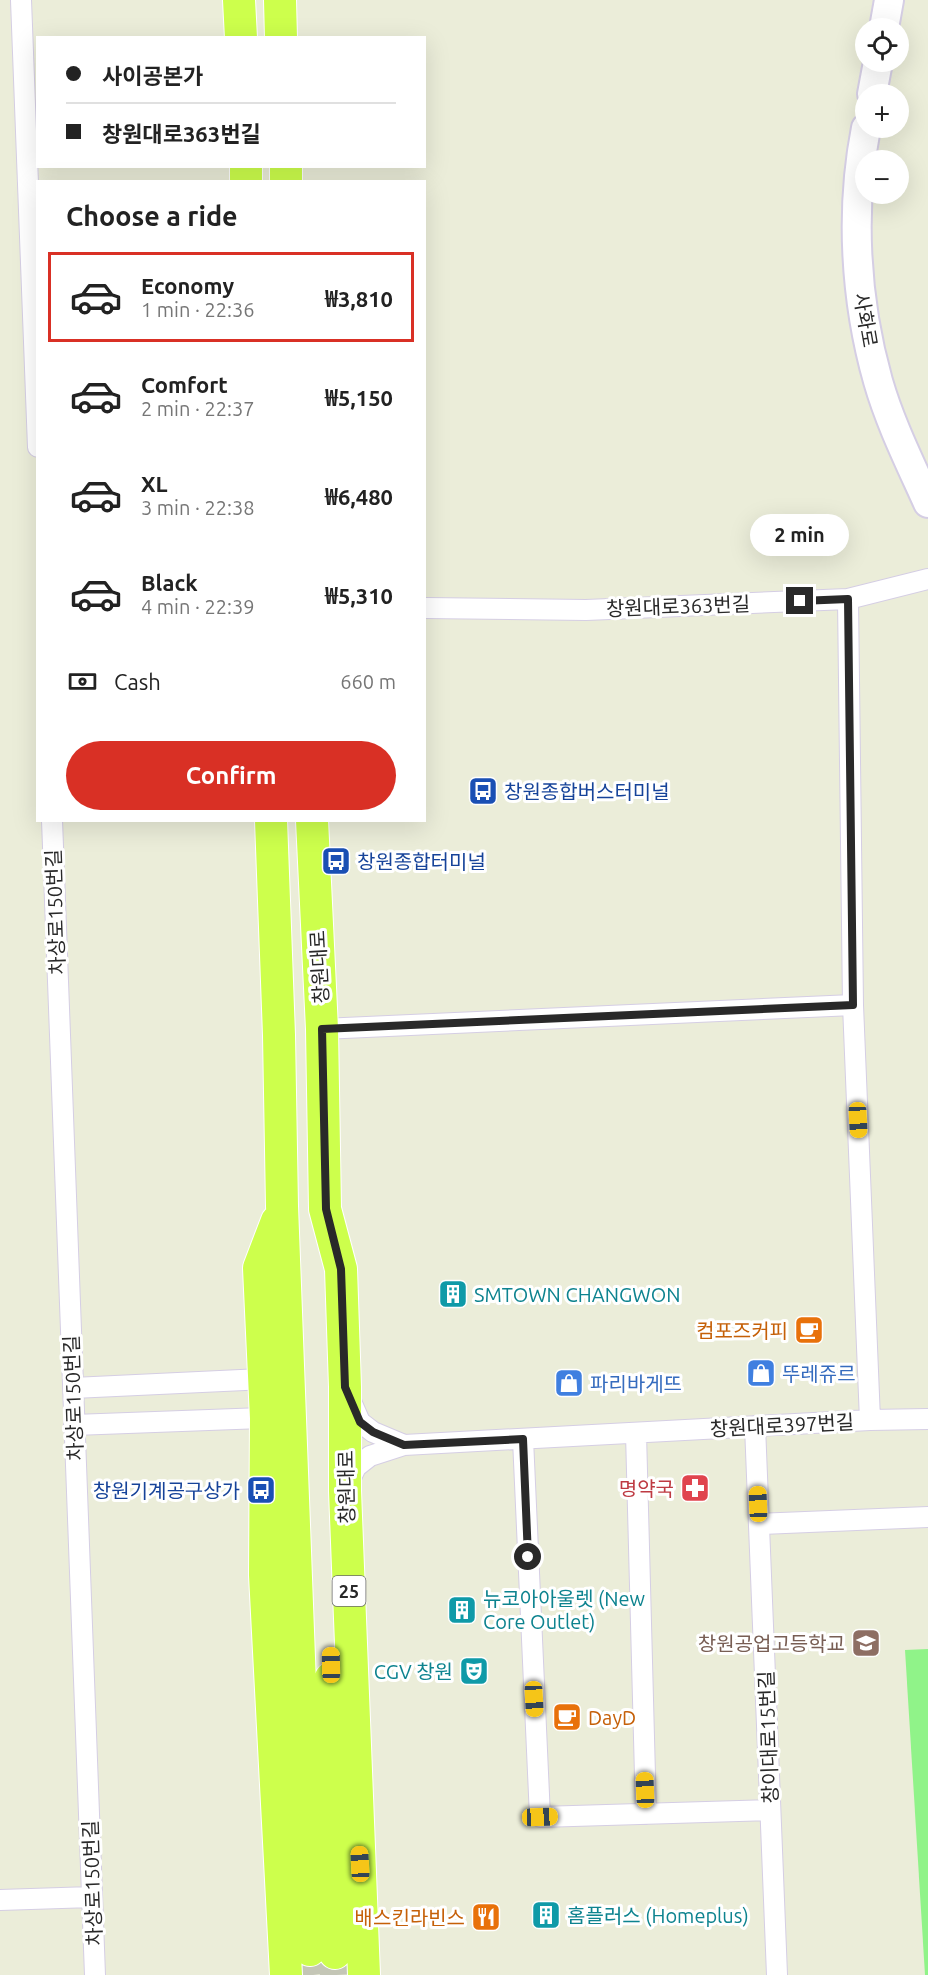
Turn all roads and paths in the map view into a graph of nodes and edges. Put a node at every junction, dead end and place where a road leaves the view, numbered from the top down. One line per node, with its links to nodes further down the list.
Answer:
1 (21, 0): 9 (street)
2 (239, 0): 6 (main road)
3 (280, 0): 7 (main road)
4 (889, 0): 5 (main road)
5 (886, 18)
6 (241, 36)
7 (281, 36)
8 (865, 138): 10 (main road, 사화로)
9 (36, 394)
10 (928, 503)
11 (928, 579): 12 (street, 창원대로363번길)
12 (848, 599): 13 (street, 창원대로363번길); 17 (street)
13 (426, 608)
14 (52, 822): 23 (street, 차상로150번길)
15 (271, 822): 19 (main road)
16 (312, 822): 18 (main road, 창원대로)
17 (853, 1005): 18 (street); 26 (street)
18 (322, 1029): 20 (main road, 창원대로)
19 (282, 1206): 21 (main road); 40 (main road)
20 (326, 1209): 22 (main road, 창원대로 / 25); 40 (main road)
21 (264, 1379): 23 (street); 24 (main road)
22 (345, 1387): 31 (street); 32 (main road, 창원대로 / 25)
23 (73, 1388): 27 (street, 차상로150번길)
24 (266, 1418): 27 (street); 40 (main road)
25 (928, 1419): 26 (street, 창원대로397번길)
26 (870, 1420): 28 (street, 창원대로397번길)
27 (74, 1425): 37 (street, 차상로150번길)
28 (755, 1426): 29 (street, 창원대로397번길); 34 (street, 창이대로15번길)
29 (636, 1433): 30 (street, 창원대로397번길); 36 (street)
30 (523, 1439): 31 (street, 창원대로397번길); 36 (street)
31 (404, 1445): 32 (street)
32 (345, 1491): 39 (main road, 창원대로 / 25)
33 (928, 1517): 34 (street)
34 (759, 1524): 35 (street, 창이대로15번길)
35 (771, 1810): 36 (street); 44 (street, 창이대로15번길)
36 (646, 1814)
37 (92, 1897): 38 (street); 41 (street, 차상로150번길)
38 (0, 1900)
39 (362, 1935): 40 (main road); 43 (main road, 창원대로 / 25)
40 (315, 1958): 42 (main road)
41 (95, 1975)
42 (286, 1975)
43 (364, 1975)
44 (777, 1975)

